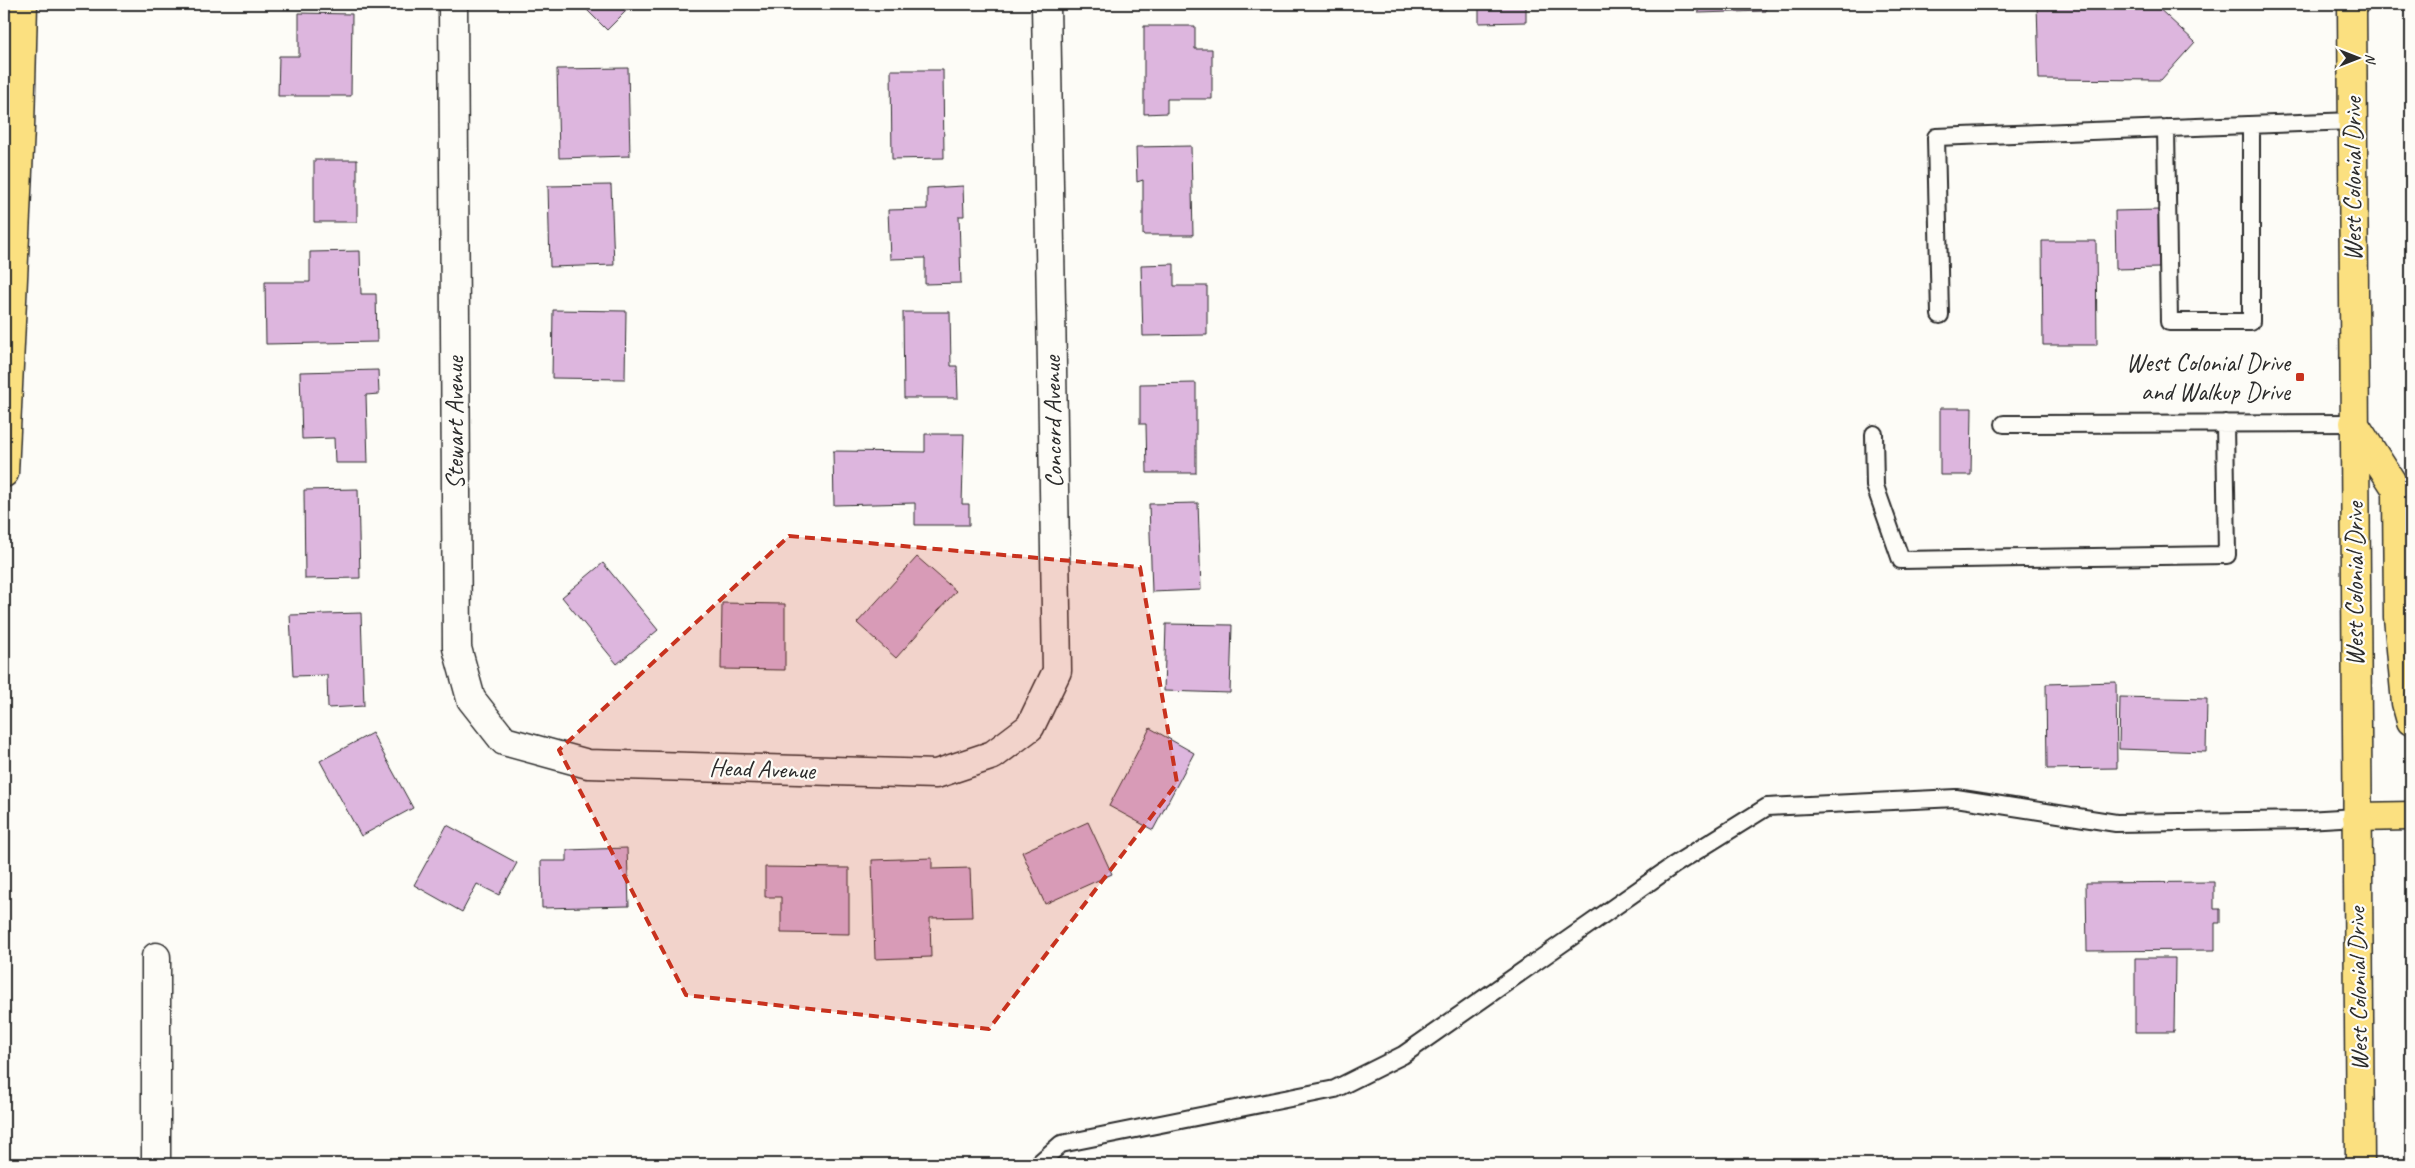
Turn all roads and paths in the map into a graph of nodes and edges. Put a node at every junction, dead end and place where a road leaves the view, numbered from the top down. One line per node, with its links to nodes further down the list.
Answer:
1 (23, 4): 13 (highway)
2 (453, 4): 15 (street, Stewart Avenue)
3 (1046, 4): 16 (street, Concord Avenue)
4 (2352, 4): 5 (highway, West Colonial Drive)
5 (2353, 121): 6 (lane); 10 (highway, West Colonial Drive)
6 (2251, 125): 7 (lane); 7 (lane)
7 (2166, 128): 8 (lane)
8 (1940, 314)
9 (2225, 423): 10 (lane); 11 (lane); 12 (lane)
10 (2354, 423): 14 (highway); 17 (highway, West Colonial Drive)
11 (2004, 424)
12 (1874, 434)
13 (4, 472)
14 (2411, 721)
15 (588, 764): 16 (street, Head Avenue)
16 (936, 774)
17 (2357, 816): 18 (highway); 21 (lane); 22 (highway, West Colonial Drive)
18 (2411, 816)
19 (156, 957): 20 (street)
20 (156, 1164)
21 (1038, 1164)
22 (2360, 1164)

